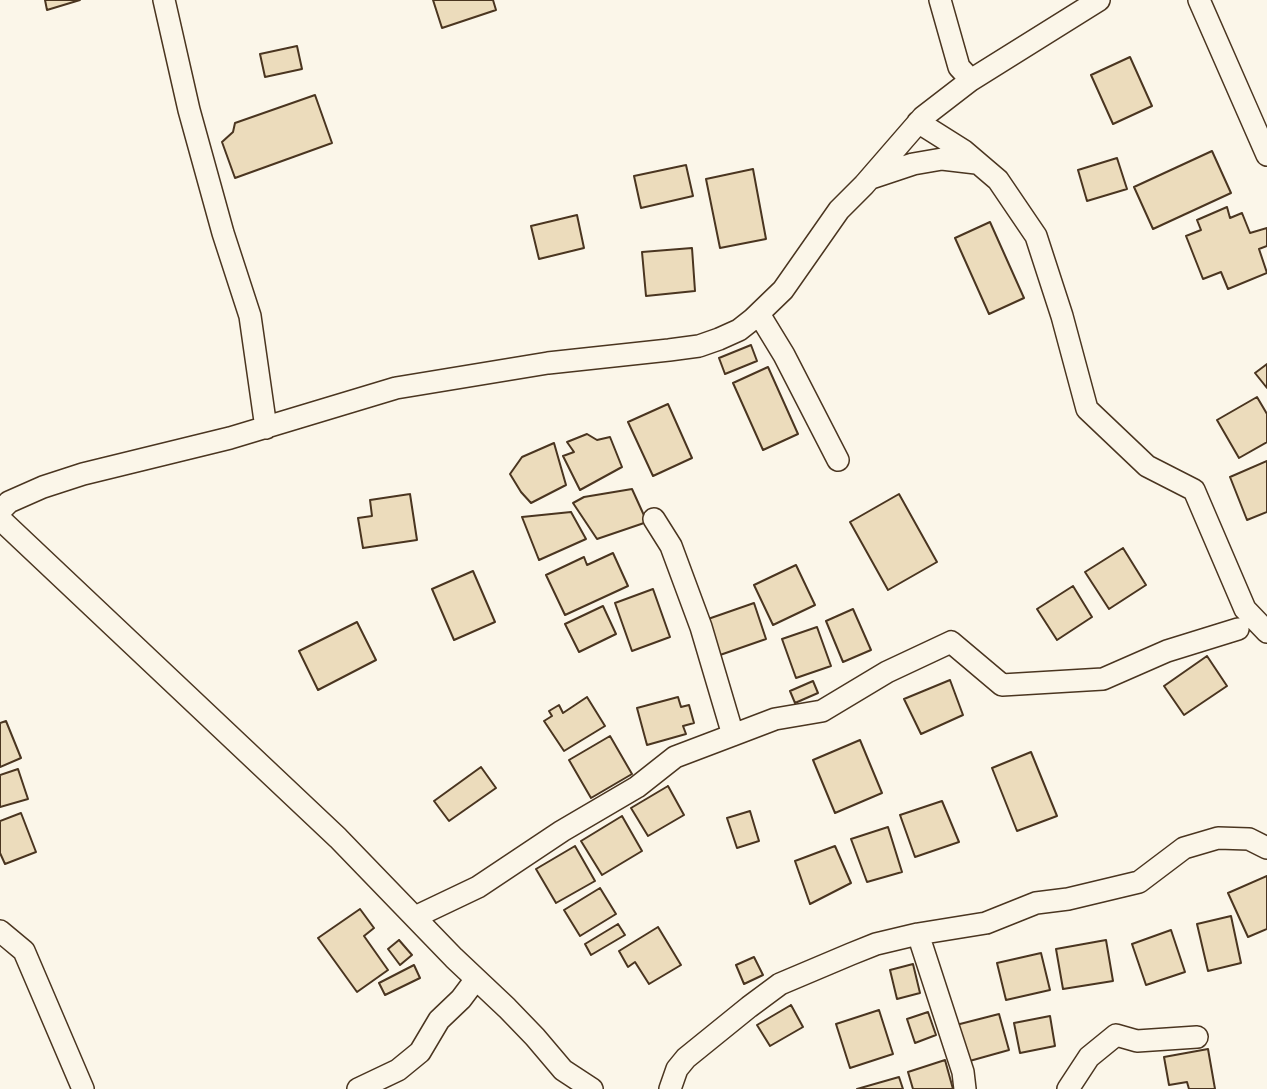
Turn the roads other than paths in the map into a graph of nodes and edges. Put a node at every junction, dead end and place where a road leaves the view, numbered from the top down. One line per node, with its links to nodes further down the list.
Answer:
1 (164, 0): 11 (street)
2 (940, 0): 5 (street)
3 (1100, 0): 5 (street)
4 (1199, 0): 7 (street)
5 (971, 80): 6 (street)
6 (918, 122): 8 (street); 9 (street)
7 (1267, 155)
8 (978, 163): 9 (street); 16 (street)
9 (869, 179): 10 (street)
10 (759, 314): 11 (street); 12 (street)
11 (266, 428): 13 (street)
12 (838, 460)
13 (2, 504): 19 (street)
14 (654, 519): 17 (street)
15 (1238, 629): 17 (street)
16 (1267, 632)
17 (733, 735): 19 (street)
18 (1267, 848): 21 (street)
19 (415, 917): 22 (street)
20 (0, 931): 24 (street)
21 (918, 934): 27 (street); 28 (street)
22 (477, 979): 25 (street); 26 (street)
23 (1197, 1037): 29 (street)
24 (83, 1089)
25 (358, 1089)
26 (592, 1089)
27 (670, 1089)
28 (965, 1089)
29 (1068, 1089)

